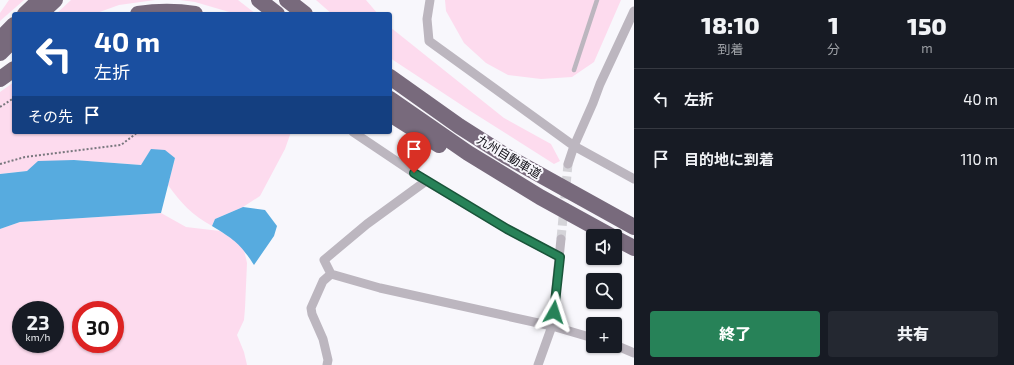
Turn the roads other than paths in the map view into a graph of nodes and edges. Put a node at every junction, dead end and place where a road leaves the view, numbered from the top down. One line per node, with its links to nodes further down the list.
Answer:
1 (40, 0): 8 (highway)
2 (56, 0): 9 (highway)
3 (259, 0): 12 (highway)
4 (287, 0): 13 (highway)
5 (430, 0): 25 (street)
6 (597, 0): 19 (lane)
7 (634, 11): 25 (street)
8 (27, 12)
9 (42, 12)
10 (153, 12): 11 (highway)
11 (166, 12)
12 (274, 12)
13 (302, 12)
14 (12, 27): 15 (highway)
15 (0, 38)
16 (12, 41): 17 (highway)
17 (0, 53)
18 (12, 70): 21 (highway)
19 (574, 70)
20 (392, 78): 30 (highway, 九州自動車道)
21 (0, 79)
22 (392, 100): 29 (highway, 九州自動車道)
23 (392, 115): 29 (highway)
24 (356, 134): 28 (street)
25 (574, 146): 26 (street); 27 (street)
26 (568, 164)
27 (634, 179)
28 (426, 181): 35 (street); 36 (street)
29 (540, 197): 31 (highway, 九州自動車道)
30 (634, 228)
31 (598, 229)
32 (561, 239): 35 (street)
33 (622, 242): 34 (highway)
34 (634, 248)
35 (560, 257): 37 (street)
36 (331, 274): 37 (street); 41 (street)
37 (552, 326): 38 (street); 42 (street)
38 (586, 336)
39 (622, 347): 40 (street)
40 (634, 353)
41 (327, 365)
42 (538, 365)

